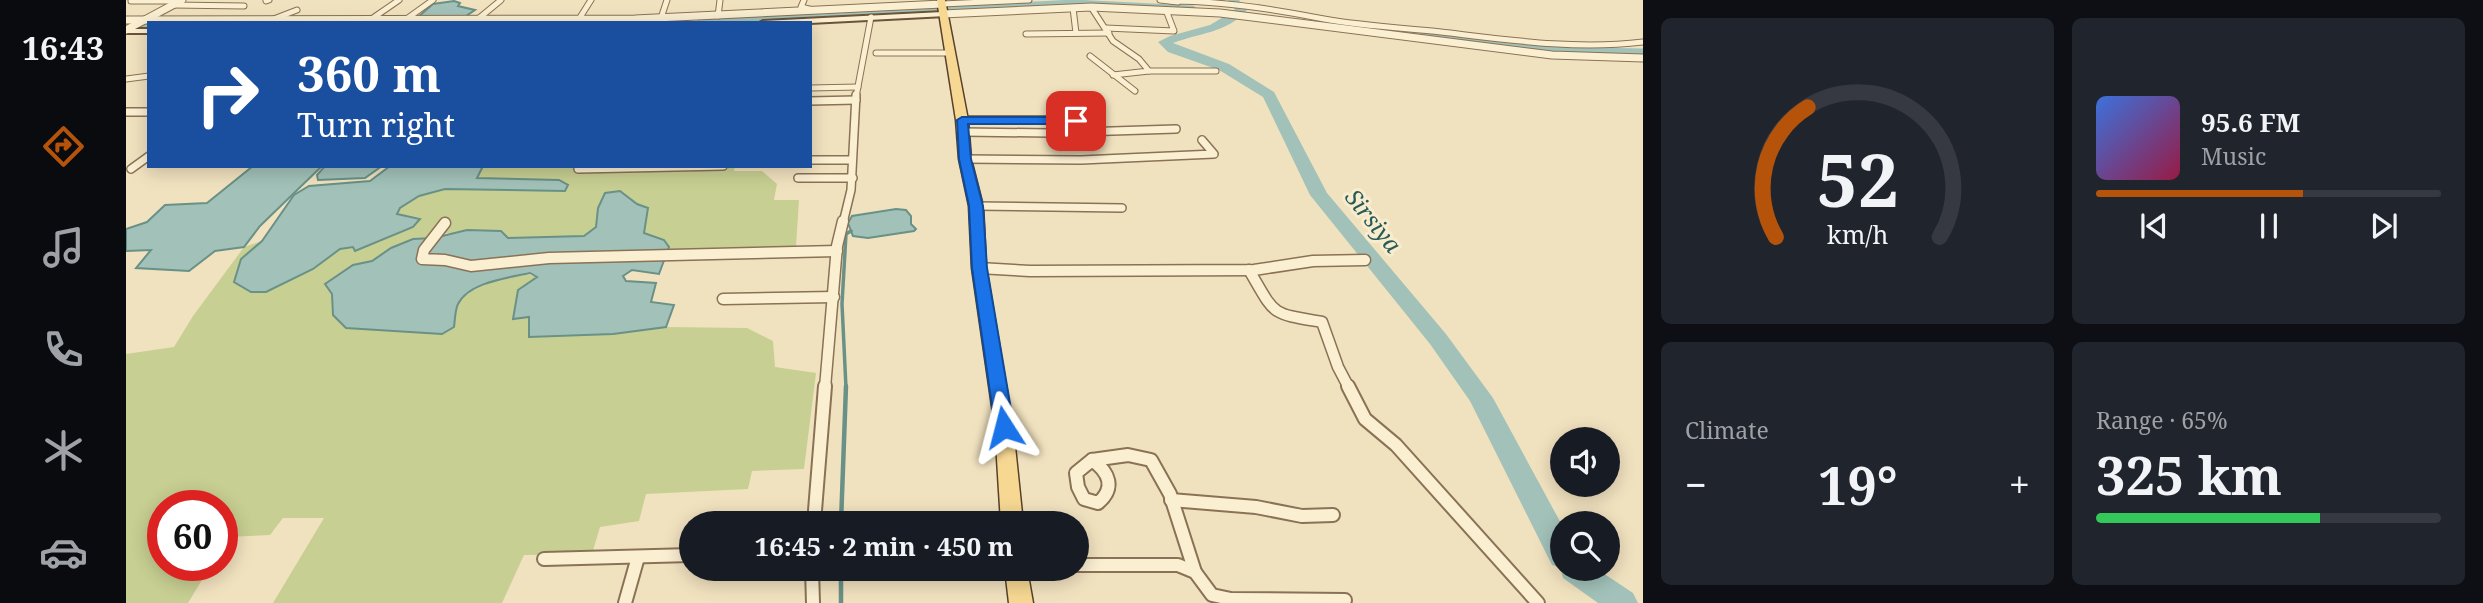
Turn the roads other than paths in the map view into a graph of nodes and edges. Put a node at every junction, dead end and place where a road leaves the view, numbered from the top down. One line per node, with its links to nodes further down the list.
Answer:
1 (181, 0): 11 (street); 14 (street)
2 (399, 0): 30 (street)
3 (433, 0): 31 (street)
4 (502, 0): 26 (street)
5 (591, 0): 27 (street)
6 (667, 0): 25 (street)
7 (720, 0): 23 (street)
8 (804, 0): 21 (street)
9 (1028, 0): 16 (street)
10 (1160, 0): 12 (street)
11 (131, 1)
12 (1171, 1): 22 (street); 38 (street)
13 (901, 3): 16 (street); 21 (street)
14 (173, 5): 15 (street); 34 (street)
15 (244, 6)
16 (943, 7): 18 (street); 24 (main road); 40 (main road)
17 (1091, 7): 18 (street); 20 (street); 35 (street)
18 (1073, 8): 36 (street)
19 (297, 10): 29 (street)
20 (1166, 10): 22 (street); 35 (street)
21 (823, 11): 23 (street)
22 (1220, 12): 42 (street)
23 (718, 16): 25 (street)
24 (871, 17): 33 (main road); 48 (street)
25 (661, 18): 27 (street)
26 (478, 19): 27 (street); 31 (street)
27 (579, 19)
28 (126, 20): 34 (street)
29 (270, 20): 30 (street); 32 (street)
30 (370, 20): 31 (street)
31 (405, 20)
32 (251, 21)
33 (799, 21)
34 (137, 27)
35 (1108, 31): 36 (street); 43 (street)
36 (1076, 33): 37 (street)
37 (1026, 34)
38 (1643, 42)
39 (876, 53): 40 (street)
40 (948, 53): 56 (main road)
41 (1090, 56): 45 (street)
42 (1643, 58)
43 (1149, 71): 44 (street); 45 (street)
44 (1216, 71)
45 (1113, 75): 50 (street)
46 (147, 76): 47 (street)
47 (126, 79)
48 (858, 87): 49 (street); 52 (street)
49 (812, 88)
50 (1135, 91)
51 (1069, 96): 56 (street)
52 (856, 100): 53 (street); 62 (street)
53 (812, 101)
54 (147, 111): 55 (street)
55 (126, 112)
56 (963, 126): 57 (street); 60 (main road)
57 (1177, 129)
58 (1202, 140): 60 (street)
59 (147, 158): 65 (street)
60 (965, 159): 68 (main road)
61 (812, 160): 62 (street)
62 (852, 160): 67 (street)
63 (626, 168): 64 (street)
64 (578, 169)
65 (131, 170)
66 (797, 178): 67 (street)
67 (852, 178): 71 (street)
68 (976, 206): 69 (street); 73 (main road)
69 (1122, 208)
70 (445, 223): 71 (street)
71 (837, 251): 75 (street)
72 (1365, 260): 74 (street)
73 (979, 268): 74 (street); 80 (main road)
74 (1249, 270): 94 (street)
75 (834, 297): 76 (street); 79 (street)
76 (723, 299)
77 (1091, 460): 78 (street)
78 (1171, 500): 81 (street); 86 (street)
79 (815, 511)
80 (1011, 511)
81 (1333, 515)
82 (679, 555): 83 (street)
83 (638, 557): 84 (street); 91 (street)
84 (544, 559)
85 (1089, 565): 86 (street)
86 (1195, 572): 89 (street)
87 (812, 581): 92 (street)
88 (1018, 581): 93 (main road)
89 (1213, 599): 90 (street)
90 (1345, 600)
91 (625, 603)
92 (813, 603)
93 (1021, 603)
94 (1538, 603)

